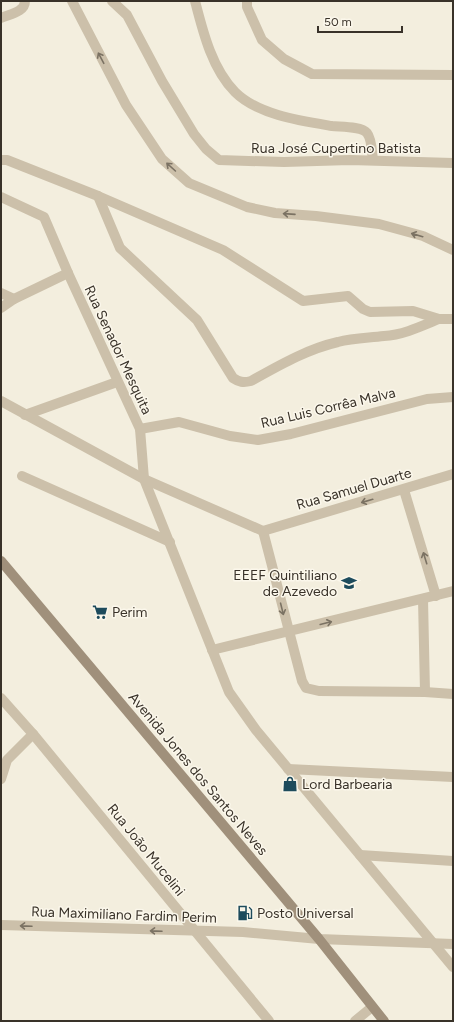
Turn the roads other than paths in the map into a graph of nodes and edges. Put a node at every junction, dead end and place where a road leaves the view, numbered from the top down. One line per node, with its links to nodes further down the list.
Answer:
1 (25, 1): 6 (street)
2 (72, 1): 13 (street, one-way to 2)
3 (112, 1): 9 (street, Rua José Cupertino Batista)
4 (195, 1): 9 (street)
5 (247, 1): 7 (street)
6 (1, 18)
7 (453, 75)
8 (1, 160): 11 (street)
9 (373, 160): 10 (street, Rua José Cupertino Batista)
10 (453, 163)
11 (98, 196): 18 (street); 18 (street)
12 (1, 197): 14 (street, Rua Senador Mesquita)
13 (453, 250)
14 (68, 273): 16 (street); 20 (street, Rua Senador Mesquita)
15 (1, 293): 16 (street)
16 (14, 299): 17 (street)
17 (1, 308)
18 (440, 318): 19 (street)
19 (453, 319)
20 (118, 382): 23 (street); 24 (street, Rua Senador Mesquita)
21 (453, 397): 24 (street, Rua Luis Corrêa Malva)
22 (1, 401): 23 (street)
23 (25, 415): 27 (street)
24 (140, 429): 27 (street, Rua Senador Mesquita)
25 (453, 474): 28 (street, Rua Samuel Duarte)
26 (22, 476): 30 (street)
27 (144, 479): 29 (street); 30 (street, Rua Senador Mesquita)
28 (404, 490): 29 (street, Rua Samuel Duarte, one-way to 29); 33 (street, one-way to 28)
29 (263, 531): 35 (street, one-way to 35)
30 (170, 542): 36 (street, Rua Senador Mesquita)
31 (1, 561): 48 (main road, Avenida Jones dos Santos Neves)
32 (453, 591): 33 (street)
33 (436, 596): 34 (street)
34 (423, 599): 35 (street, one-way to 34); 37 (street)
35 (288, 633): 36 (street); 37 (street)
36 (212, 650): 41 (street, Rua Senador Mesquita)
37 (425, 692): 38 (street)
38 (453, 694)
39 (1, 698): 40 (street, Rua João Mucelini)
40 (33, 734): 43 (street); 47 (street, Rua João Mucelini)
41 (288, 769): 42 (street); 44 (street, Rua Senador Mesquita)
42 (453, 777)
43 (1, 779)
44 (360, 855): 45 (street); 49 (street, Rua Senador Mesquita)
45 (453, 861)
46 (1, 925): 47 (street, Rua Maximiliano Fardim Perim, one-way to 46)
47 (195, 932): 48 (street, Rua Maximiliano Fardim Perim); 53 (street, Rua João Mucelini)
48 (319, 939): 49 (street, Rua Maximiliano Fardim Perim); 52 (main road, Avenida Jones dos Santos Neves)
49 (432, 942): 50 (street, Rua Maximiliano Fardim Perim); 51 (street, Rua Senador Mesquita)
50 (453, 944)
51 (453, 968)
52 (372, 1007): 54 (street); 55 (main road, Avenida Jones dos Santos Neves)
53 (269, 1021)
54 (355, 1021)
55 (384, 1021)

